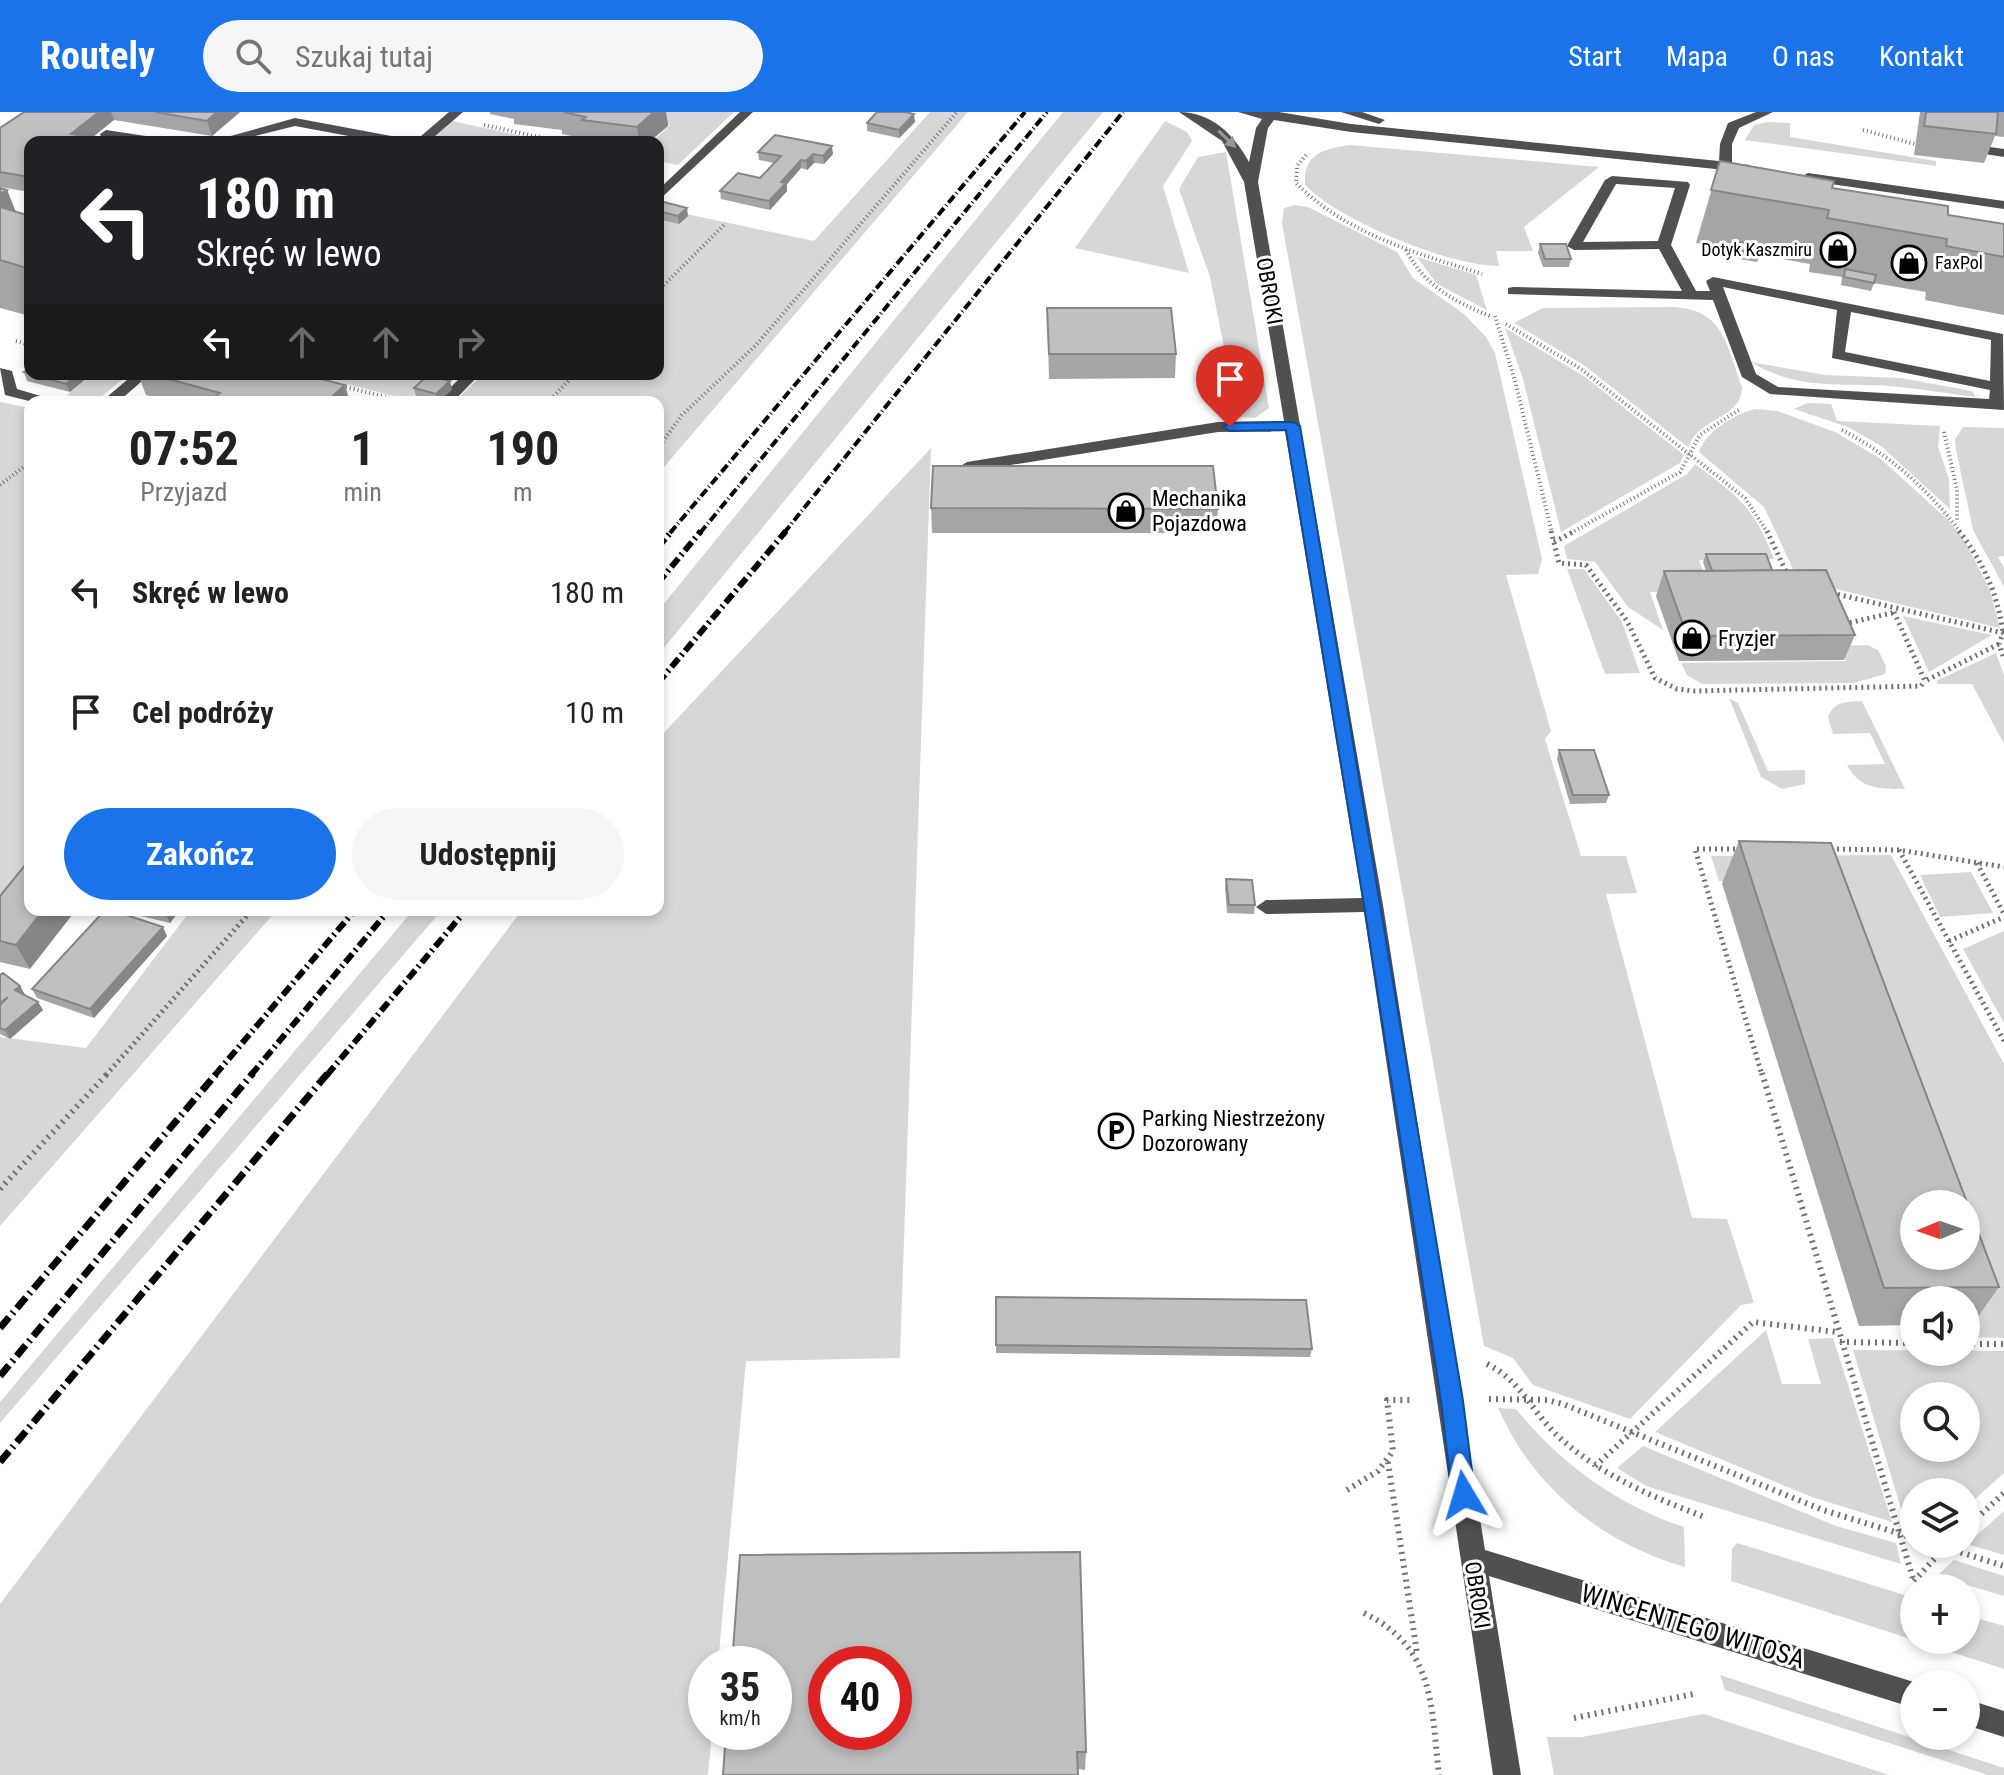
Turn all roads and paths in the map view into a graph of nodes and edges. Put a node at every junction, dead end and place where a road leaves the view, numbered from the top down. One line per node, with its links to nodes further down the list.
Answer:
1 (747, 112): 25 (street)
2 (957, 112): 53 (path)
3 (1185, 112): 24 (street, OBROKI, one-way to 24)
4 (1244, 112): 7 (street)
5 (1347, 112): 13 (street)
6 (1767, 112): 21 (street)
7 (1271, 114): 13 (street); 24 (street, OBROKI)
8 (453, 115): 11 (path); 17 (street)
9 (522, 125): 11 (path)
10 (1863, 130): 19 (path)
11 (515, 132): 18 (path)
12 (106, 134): 14 (street)
13 (1429, 135): 21 (street)
14 (119, 136)
15 (239, 136): 16 (street)
16 (370, 136)
17 (427, 136)
18 (533, 136)
19 (1915, 144)
20 (1306, 155): 29 (path)
21 (1725, 165): 22 (street)
22 (1755, 169)
23 (1800, 176): 26 (street)
24 (1251, 182): 51 (street, OBROKI)
25 (664, 191)
26 (2004, 205)
27 (726, 223): 30 (path)
28 (1664, 245): 28 (street); 33 (street)
29 (1406, 250): 31 (path); 37 (path)
30 (664, 285)
31 (1487, 289)
32 (1513, 291): 33 (street)
33 (1691, 295): 34 (street)
34 (1719, 296): 36 (street); 50 (street)
35 (1491, 304): 37 (path)
36 (1844, 308): 43 (street); 43 (street)
37 (1496, 319): 54 (path); 59 (path)
38 (0, 372): 44 (street)
39 (136, 380): 45 (street)
40 (467, 380): 47 (street)
41 (569, 380): 48 (path)
42 (329, 382): 46 (path)
43 (1997, 387): 50 (street)
44 (27, 396)
45 (116, 396)
46 (384, 396)
47 (450, 396)
48 (554, 396)
49 (1747, 399): 54 (path)
50 (2000, 405)
51 (1293, 426): 56 (street); 73 (street, OBROKI)
52 (1947, 426): 58 (path)
53 (664, 440)
54 (1692, 455): 59 (path); 60 (path)
55 (24, 467): 57 (path)
56 (967, 467)
57 (0, 485)
58 (1958, 523)
59 (1554, 542): 67 (path)
60 (1791, 583)
61 (1819, 590): 62 (path)
62 (1905, 610): 63 (path); 65 (path)
63 (1894, 612): 64 (path); 67 (path)
64 (1840, 626)
65 (1999, 644): 66 (path); 67 (path)
66 (2004, 659)
67 (1925, 681)
68 (1758, 849): 80 (path)
69 (1820, 849): 70 (path)
70 (1899, 850): 71 (path); 77 (path)
71 (1977, 862): 72 (path); 76 (path)
72 (2004, 867)
73 (1373, 905): 74 (street); 97 (street, OBROKI)
74 (1266, 907)
75 (247, 916): 79 (path)
76 (2004, 916): 77 (path)
77 (1949, 941): 78 (path)
78 (2004, 1041)
79 (0, 1189)
80 (1837, 1332): 81 (path); 89 (path)
81 (1840, 1342): 82 (path); 96 (path)
82 (1900, 1343)
83 (1980, 1344): 84 (path)
84 (2004, 1344)
85 (1487, 1364): 88 (path)
86 (1495, 1398): 88 (path)
87 (1387, 1400): 90 (path)
88 (1529, 1400): 89 (path); 91 (path)
89 (1633, 1432): 91 (path); 96 (path)
90 (1388, 1462): 92 (path); 103 (path)
91 (1595, 1466): 95 (path)
92 (1347, 1490)
93 (2004, 1493): 94 (path)
94 (1980, 1515)
95 (1707, 1518)
96 (1900, 1534)
97 (1472, 1558): 104 (street, WINCENTEGO WITOSA); 110 (street, OBROKI)
98 (1907, 1558): 99 (path)
99 (1935, 1558)
100 (1980, 1558): 101 (path)
101 (2004, 1566)
102 (1364, 1613): 103 (path)
103 (1417, 1653): 109 (path)
104 (1900, 1691)
105 (1694, 1694): 107 (path)
106 (1980, 1716): 108 (street)
107 (1574, 1718)
108 (2004, 1724)
109 (1439, 1775)
110 (1507, 1775)

